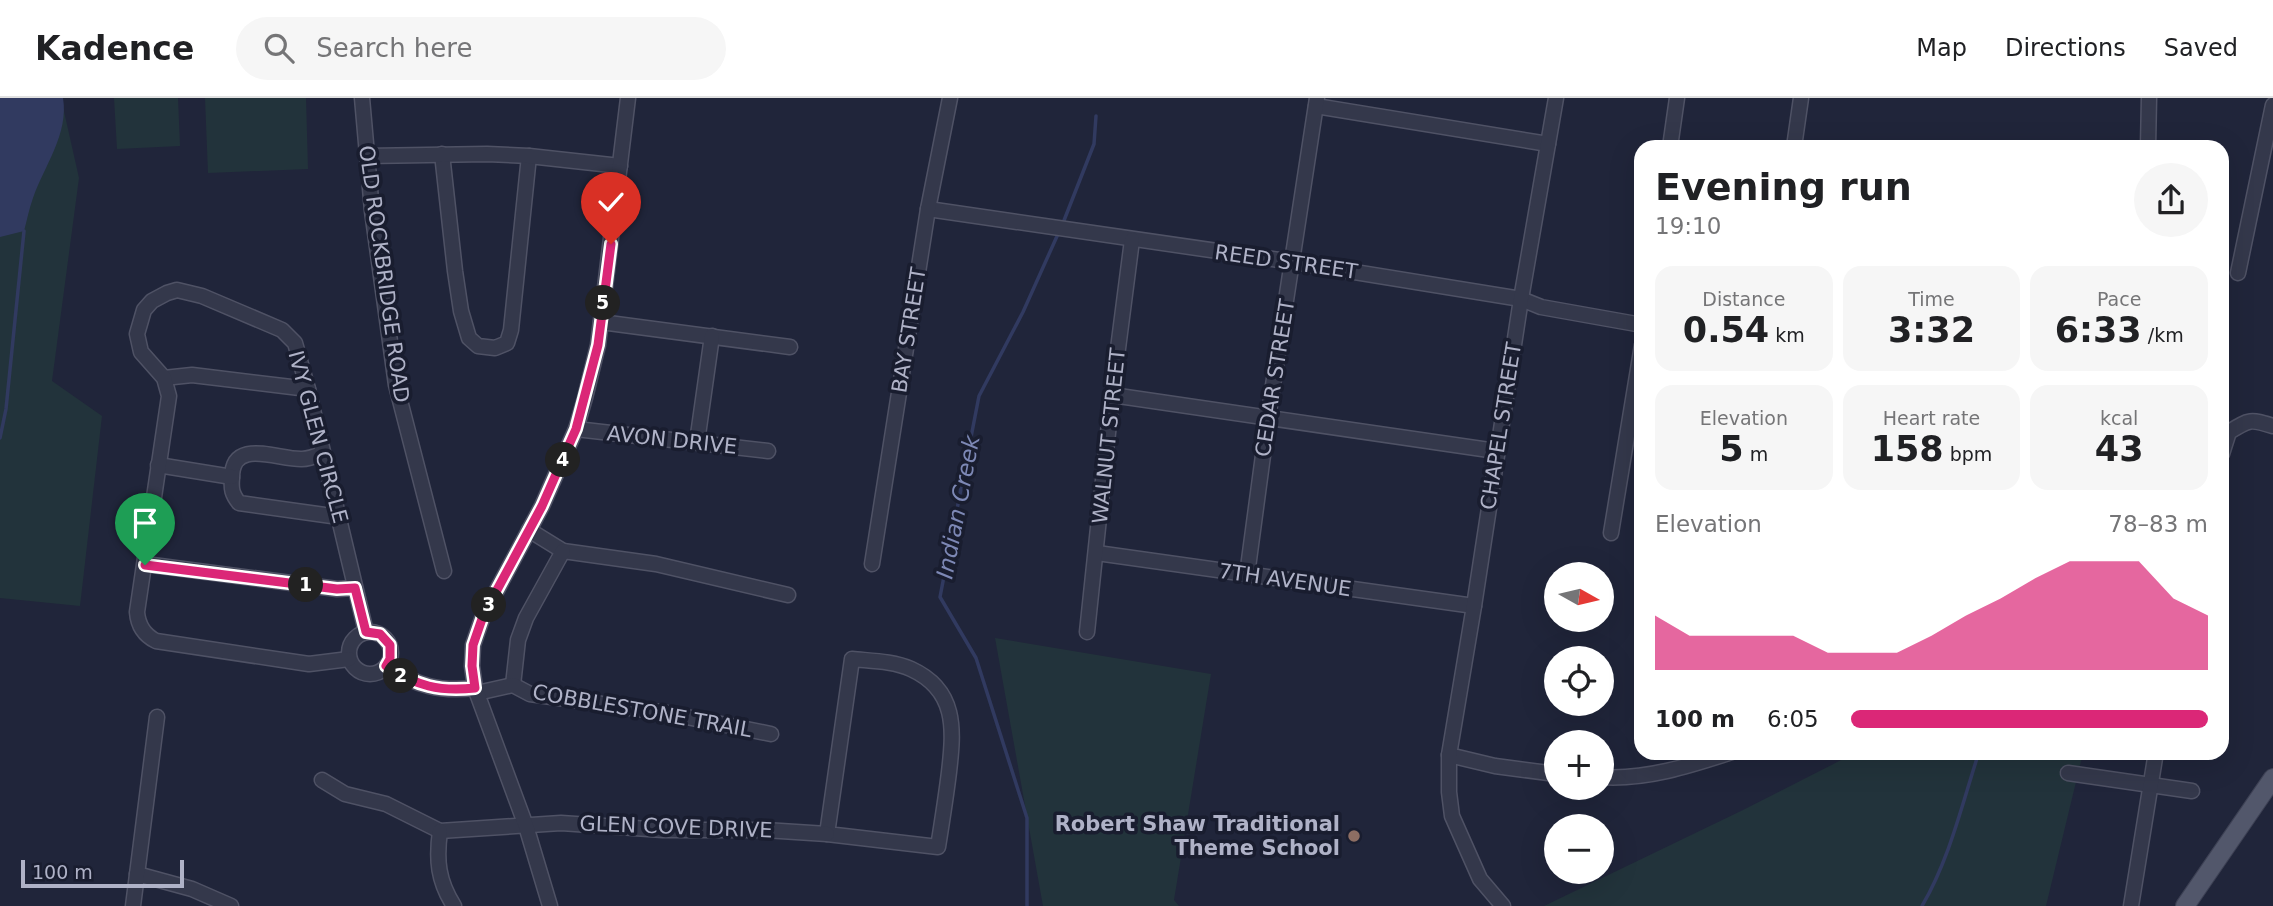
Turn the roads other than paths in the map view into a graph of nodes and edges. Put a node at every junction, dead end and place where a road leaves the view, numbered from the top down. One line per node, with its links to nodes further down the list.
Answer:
1 (362, 98): 15 (street, OLD ROCKBRIDGE ROAD)
2 (628, 98): 17 (street)
3 (950, 98): 18 (street, BAY STREET)
4 (1556, 98): 13 (street, CHAPEL STREET)
5 (1678, 98): 10 (street)
6 (1801, 98): 11 (street)
7 (2149, 98): 12 (street)
8 (1316, 102): 13 (street); 20 (street, CEDAR STREET)
9 (2273, 105): 21 (street)
10 (1671, 140)
11 (1795, 140)
12 (2148, 140)
13 (1548, 144): 22 (street, CHAPEL STREET)
14 (442, 154): 15 (street); 16 (street); 16 (street)
15 (367, 156): 48 (street, OLD ROCKBRIDGE ROAD)
16 (529, 156): 17 (street)
17 (620, 166): 23 (street)
18 (928, 209): 19 (street, REED STREET); 46 (street, BAY STREET)
19 (1132, 240): 20 (street, REED STREET); 30 (street, WALNUT STREET)
20 (1293, 262): 22 (street, REED STREET); 31 (street, CEDAR STREET)
21 (2238, 274)
22 (1521, 299): 24 (street, REED STREET); 37 (street, CHAPEL STREET)
23 (601, 322): 25 (street); 33 (street)
24 (1634, 324)
25 (712, 336): 26 (street); 35 (street)
26 (790, 347)
27 (164, 379): 28 (street); 28 (street, IVY GLEN CIRCLE); 39 (street)
28 (308, 389): 38 (street, IVY GLEN CIRCLE)
29 (1634, 394): 43 (street)
30 (1112, 395): 31 (street); 45 (street, WALNUT STREET)
31 (1268, 418): 37 (street); 49 (street, CEDAR STREET)
32 (2273, 426): 34 (street)
33 (576, 429): 35 (street, AVON DRIVE); 42 (street)
34 (2229, 435)
35 (697, 442): 36 (street, AVON DRIVE)
36 (768, 450)
37 (1496, 451): 52 (street, CHAPEL STREET)
38 (323, 453): 40 (street); 41 (street, IVY GLEN CIRCLE)
39 (158, 465): 40 (street); 47 (street)
40 (232, 477): 41 (street)
41 (339, 517): 50 (street, IVY GLEN CIRCLE)
42 (529, 530): 44 (street); 58 (street)
43 (1611, 533)
44 (563, 551): 51 (street); 57 (street, COBBLESTONE TRAIL)
45 (1097, 553): 49 (street, 7TH AVENUE); 54 (street, WALNUT STREET)
46 (872, 564)
47 (145, 565): 50 (street); 55 (street)
48 (444, 571)
49 (1247, 575): 52 (street, 7TH AVENUE)
50 (355, 588): 53 (street, IVY GLEN CIRCLE)
51 (788, 595)
52 (1474, 606): 61 (street, CHAPEL STREET)
53 (366, 632): 55 (street); 56 (street)
54 (1087, 632)
55 (349, 659): 56 (street)
56 (386, 666): 58 (street)
57 (513, 685): 58 (street, COBBLESTONE TRAIL); 60 (street, COBBLESTONE TRAIL)
58 (476, 690): 71 (street)
59 (157, 718): 74 (street)
60 (771, 734)
61 (1449, 755): 64 (street); 79 (street, CHAPEL STREET)
62 (1708, 760): 66 (street)
63 (2155, 760): 69 (street)
64 (1544, 773)
65 (2068, 773): 69 (street)
66 (1614, 778)
67 (2273, 778): 81 (main road)
68 (322, 780): 72 (street)
69 (2150, 785): 70 (street); 80 (street)
70 (2192, 791)
71 (526, 826): 72 (street, GLEN COVE DRIVE); 73 (street, GLEN COVE DRIVE); 78 (street)
72 (440, 831): 77 (street)
73 (827, 834): 73 (street, GLEN COVE DRIVE)
74 (137, 874): 75 (street); 76 (street)
75 (133, 906)
76 (231, 906)
77 (454, 906)
78 (550, 906)
79 (1503, 906)
80 (2131, 906)
81 (2185, 906)

